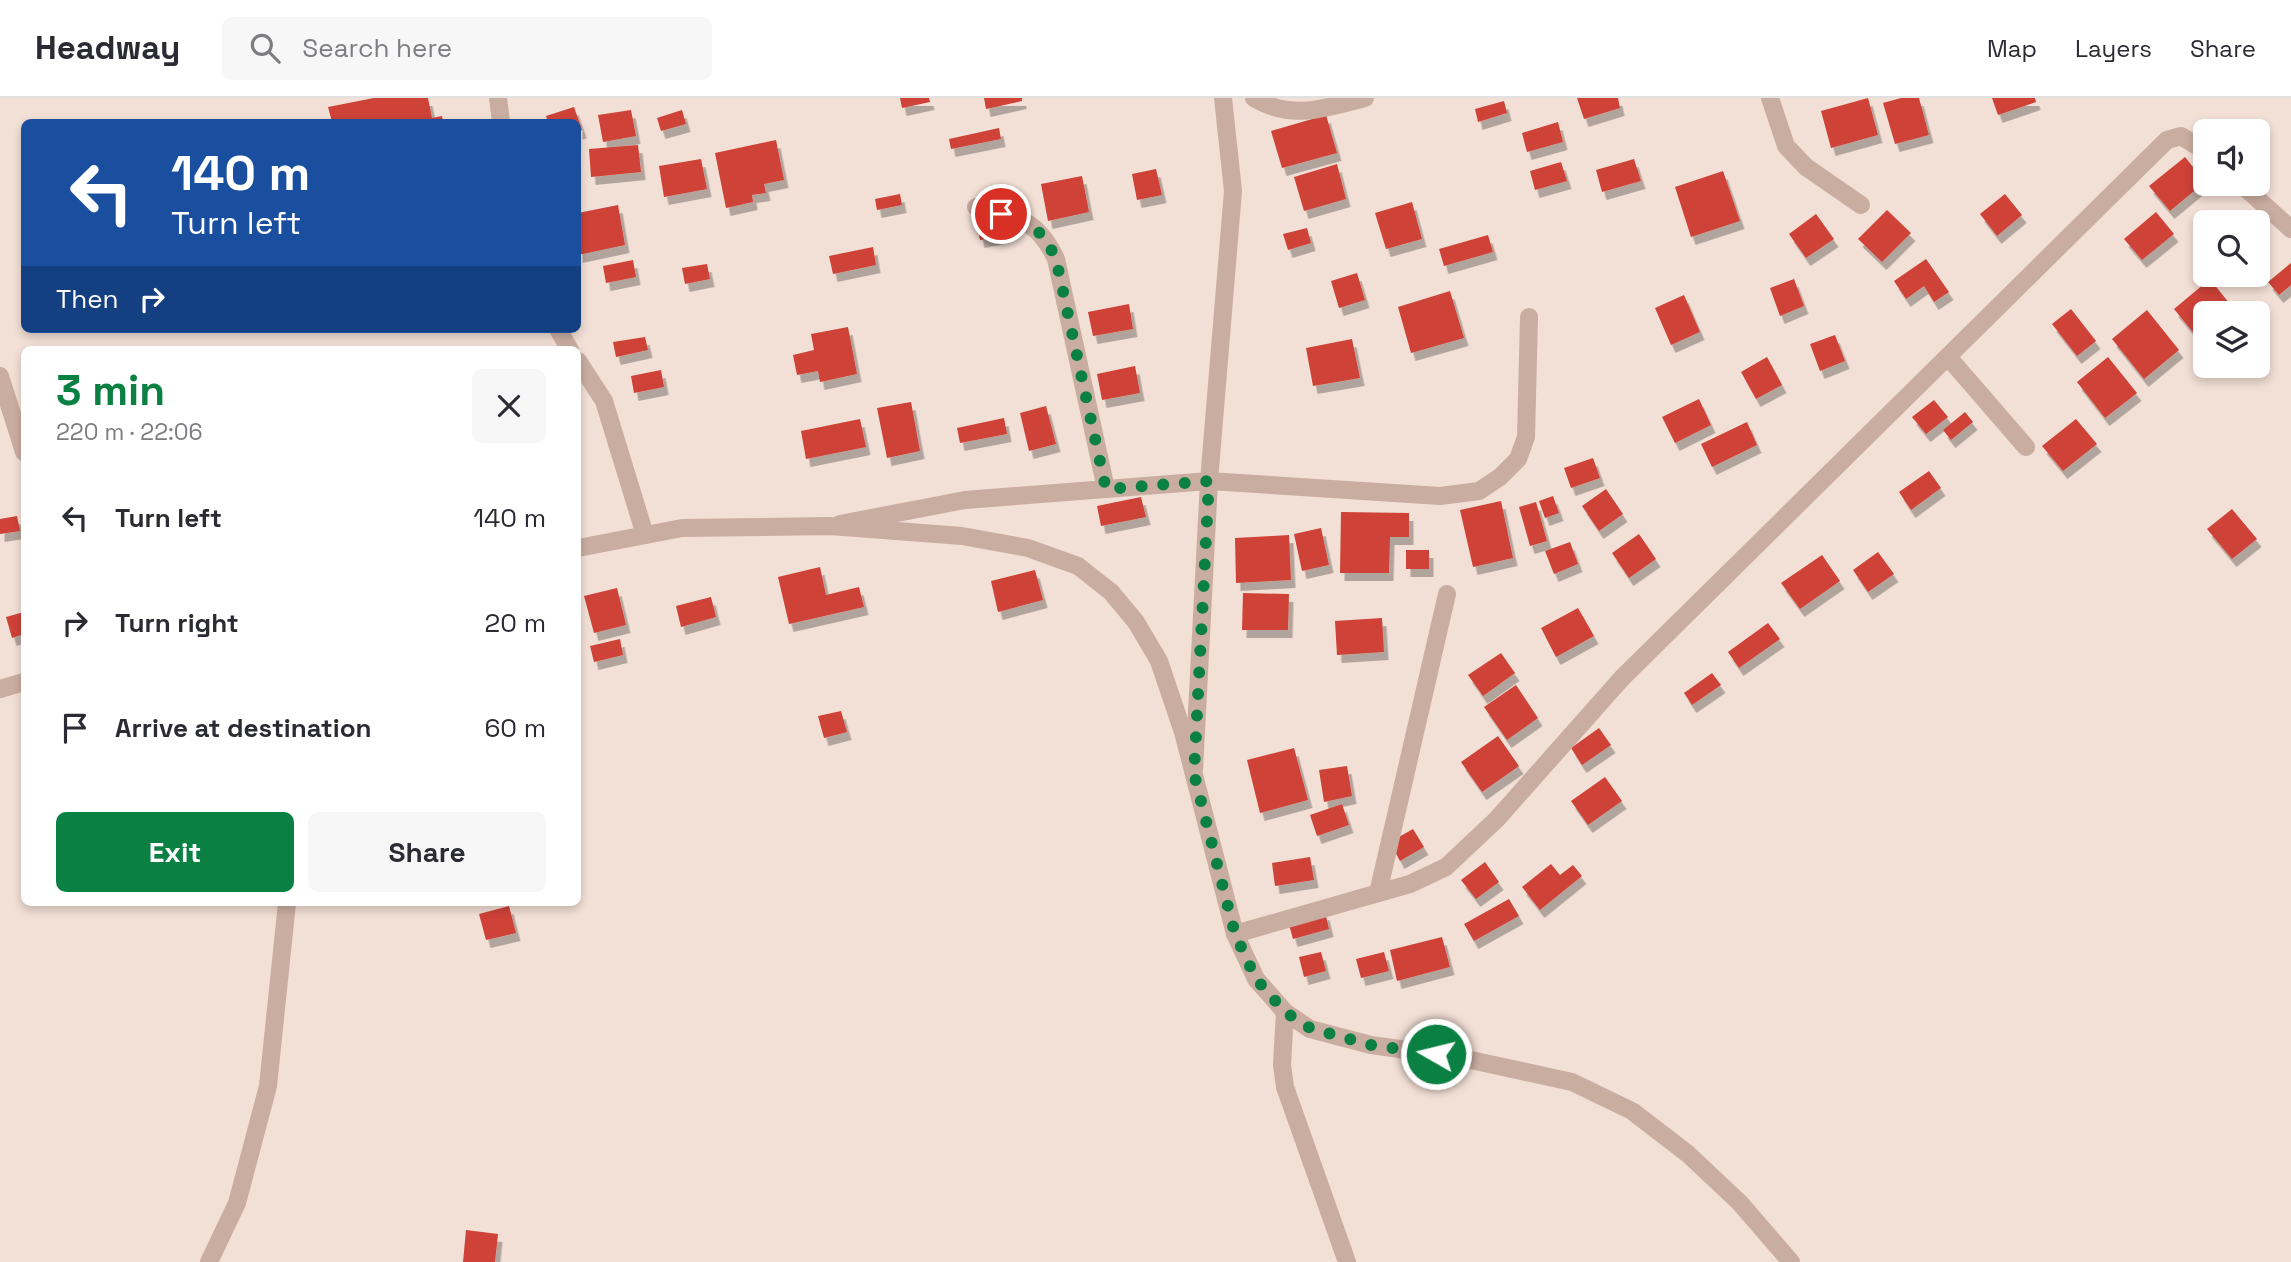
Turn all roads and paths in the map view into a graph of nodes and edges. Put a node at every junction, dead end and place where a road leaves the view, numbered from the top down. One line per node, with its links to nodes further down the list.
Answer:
1 (498, 98): 6 (street)
2 (1223, 98): 18 (street)
3 (1254, 98): 4 (street)
4 (1366, 98)
5 (1770, 98): 9 (street)
6 (502, 119)
7 (2193, 144): 13 (street)
8 (2254, 196): 11 (street)
9 (1861, 205)
10 (976, 207): 19 (street)
11 (2291, 229)
12 (1529, 317): 18 (street)
13 (1948, 357): 17 (street); 27 (street)
14 (581, 366): 21 (street)
15 (0, 376): 16 (street)
16 (21, 443)
17 (2026, 447)
18 (1209, 481): 19 (street); 26 (street)
19 (1106, 489): 20 (street)
20 (830, 526): 21 (street); 26 (street)
21 (645, 535): 22 (street)
22 (581, 547)
23 (1447, 594): 27 (street)
24 (21, 683): 25 (street)
25 (0, 689)
26 (1194, 774): 29 (street)
27 (1377, 893): 29 (street)
28 (287, 906): 31 (street)
29 (1235, 934): 30 (street)
30 (1285, 1012): 32 (street); 33 (street)
31 (209, 1262)
32 (1347, 1262)
33 (1791, 1262)

